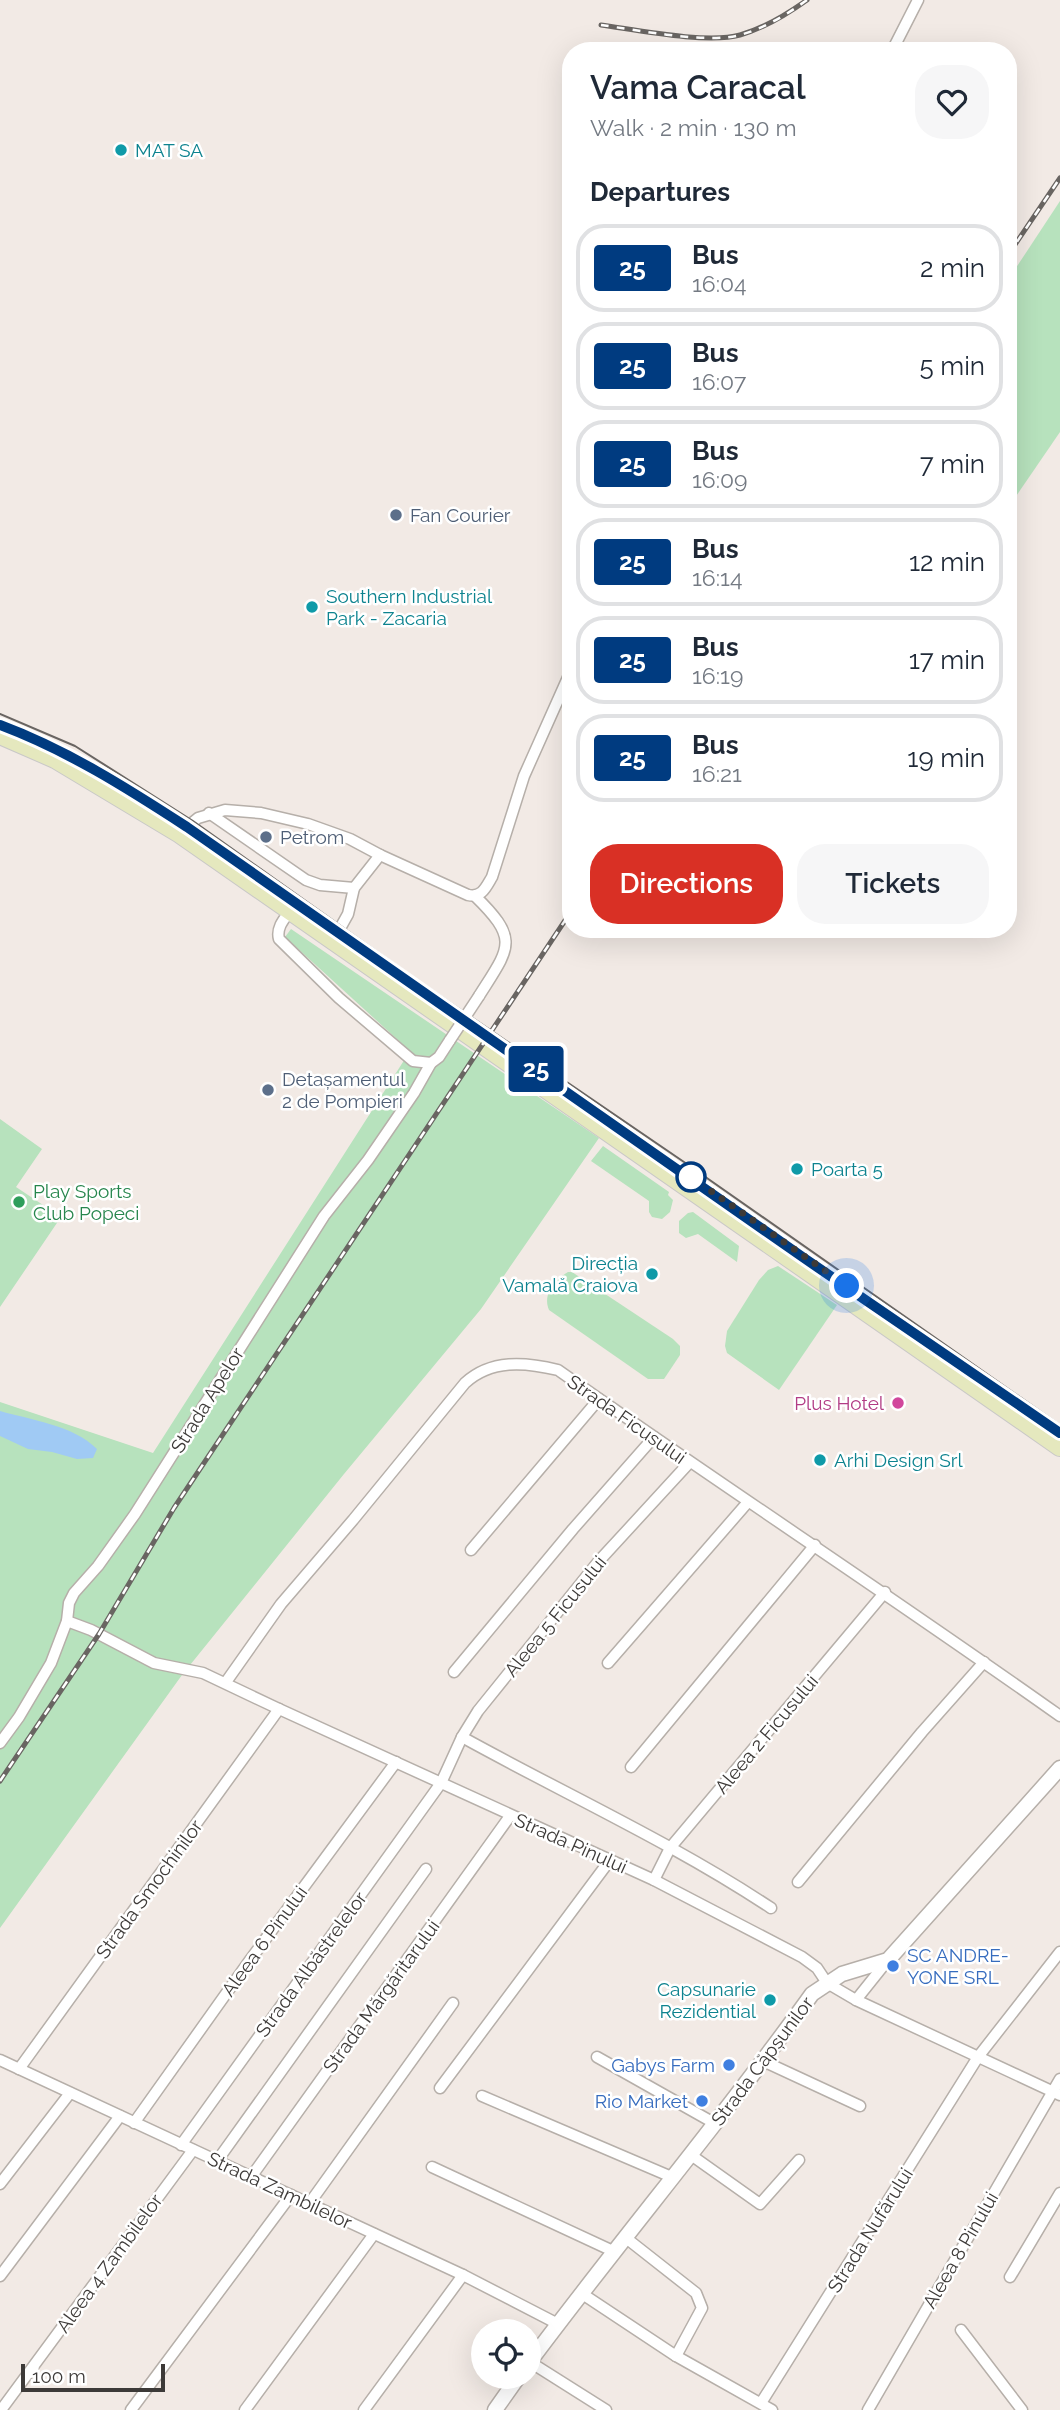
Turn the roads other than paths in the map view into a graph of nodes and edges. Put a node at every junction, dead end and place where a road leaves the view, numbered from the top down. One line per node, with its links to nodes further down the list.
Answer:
1 (918, 0): 2 (street)
2 (897, 42)
3 (562, 691): 10 (street)
4 (0, 725): 7 (main road)
5 (0, 735): 11 (main road)
6 (209, 813): 7 (street); 8 (street); 9 (street)
7 (187, 827): 12 (main road)
8 (380, 855): 9 (street); 10 (street)
9 (354, 888): 12 (street)
10 (475, 896): 13 (street, Strada Apelor, bridge)
11 (290, 911): 13 (street); 17 (main road)
12 (338, 932): 15 (main road)
13 (430, 1063): 23 (street, Strada Apelor)
14 (599, 1399): 16 (street, Strada Ficusului); 21 (street); 27 (street, Strada Ficusului)
15 (1060, 1433)
16 (654, 1437): 18 (street, Strada Ficusului); 26 (street)
17 (1060, 1447)
18 (689, 1463): 19 (street, Strada Ficusului); 30 (street, Aleea 5 Ficusului)
19 (748, 1502): 20 (street, Strada Ficusului); 25 (street)
20 (815, 1545): 22 (street, Strada Ficusului); 33 (street)
21 (471, 1550)
22 (885, 1592): 24 (street, Strada Ficusului); 37 (street, Aleea 2 Ficusului)
23 (67, 1621): 27 (street, Strada Pinului); 31 (street, Strada Apelor)
24 (984, 1662): 29 (street, Strada Ficusului); 41 (street)
25 (608, 1663)
26 (454, 1672)
27 (226, 1682): 28 (street, Strada Pinului)
28 (279, 1709): 32 (street, Strada Pinului); 52 (street, Strada Smochinilor)
29 (1060, 1716)
30 (462, 1737): 35 (street, Aleea 5 Ficusului); 37 (street)
31 (0, 1743)
32 (396, 1762): 35 (street, Strada Pinului); 60 (street, Aleea 6 Pinului)
33 (631, 1767)
34 (1060, 1768): 44 (street)
35 (441, 1783): 36 (street, Strada Pinului); 62 (street, Strada Albăstrelelor)
36 (510, 1816): 38 (street, Strada Pinului); 68 (street, Strada Mărgăritarului)
37 (670, 1848): 40 (street, Aleea 2 Ficusului); 42 (street)
38 (610, 1860): 40 (street, Strada Pinului); 54 (street)
39 (426, 1868): 66 (street)
40 (654, 1880): 45 (street, Strada Pinului)
41 (799, 1882)
42 (771, 1908)
43 (1060, 1952): 49 (street, Strada Nufărului)
44 (888, 1960): 45 (street, Strada Căpșunilor); 46 (street)
45 (827, 1983): 46 (street, Strada Pinului); 50 (street, Strada Căpșunilor)
46 (856, 2000): 49 (street, Strada Pinului)
47 (453, 2003): 73 (street)
48 (597, 2057): 61 (street)
49 (978, 2057): 56 (street, Strada Pinului); 87 (street, Strada Nufărului)
50 (763, 2061): 58 (street); 61 (street, Strada Căpșunilor)
51 (2, 2064): 52 (street, Strada Zambilelor)
52 (19, 2069): 55 (street, Strada Zambilelor)
53 (1060, 2079): 56 (street, Aleea 8 Pinului)
54 (440, 2088)
55 (69, 2093): 59 (street, Strada Zambilelor); 70 (street)
56 (1056, 2093): 95 (street, Aleea 8 Pinului)
57 (482, 2096): 69 (street)
58 (860, 2106)
59 (120, 2116): 60 (street, Strada Zambilelor); 77 (street)
60 (134, 2123): 62 (street, Strada Zambilelor)
61 (714, 2123): 64 (street, Strada Căpșunilor)
62 (181, 2146): 63 (street, Strada Zambilelor)
63 (193, 2150): 66 (street, Strada Zambilelor); 88 (street, Aleea 4 Zambilelor)
64 (691, 2155): 65 (street); 69 (street, Strada Căpșunilor)
65 (799, 2160)
66 (217, 2161): 68 (street, Strada Zambilelor)
67 (432, 2167): 76 (street)
68 (251, 2177): 72 (street, Strada Zambilelor)
69 (674, 2178): 75 (street, Strada Căpșunilor)
70 (0, 2183)
71 (1060, 2193): 79 (street)
72 (290, 2195): 73 (street, Strada Zambilelor); 89 (street)
73 (309, 2204): 74 (street, Strada Zambilelor)
74 (374, 2234): 78 (street, Strada Zambilelor); 90 (street)
75 (625, 2238): 76 (street, Strada Căpșunilor); 84 (street)
76 (615, 2252): 80 (street, Strada Căpșunilor)
77 (0, 2276)
78 (463, 2276): 81 (street, Strada Zambilelor); 91 (street)
79 (1010, 2277)
80 (581, 2293): 81 (street, Strada Căpșunilor); 84 (street)
81 (558, 2324): 83 (street, Strada Căpșunilor)
82 (961, 2330): 96 (street)
83 (541, 2347)
84 (676, 2356): 87 (street)
85 (541, 2370): 93 (street)
86 (510, 2389): 92 (street)
87 (761, 2403): 94 (street)
88 (1, 2410)
89 (131, 2410)
90 (245, 2410)
91 (364, 2410)
92 (495, 2410)
93 (606, 2410)
94 (772, 2410)
95 (868, 2410)
96 (1022, 2410)

